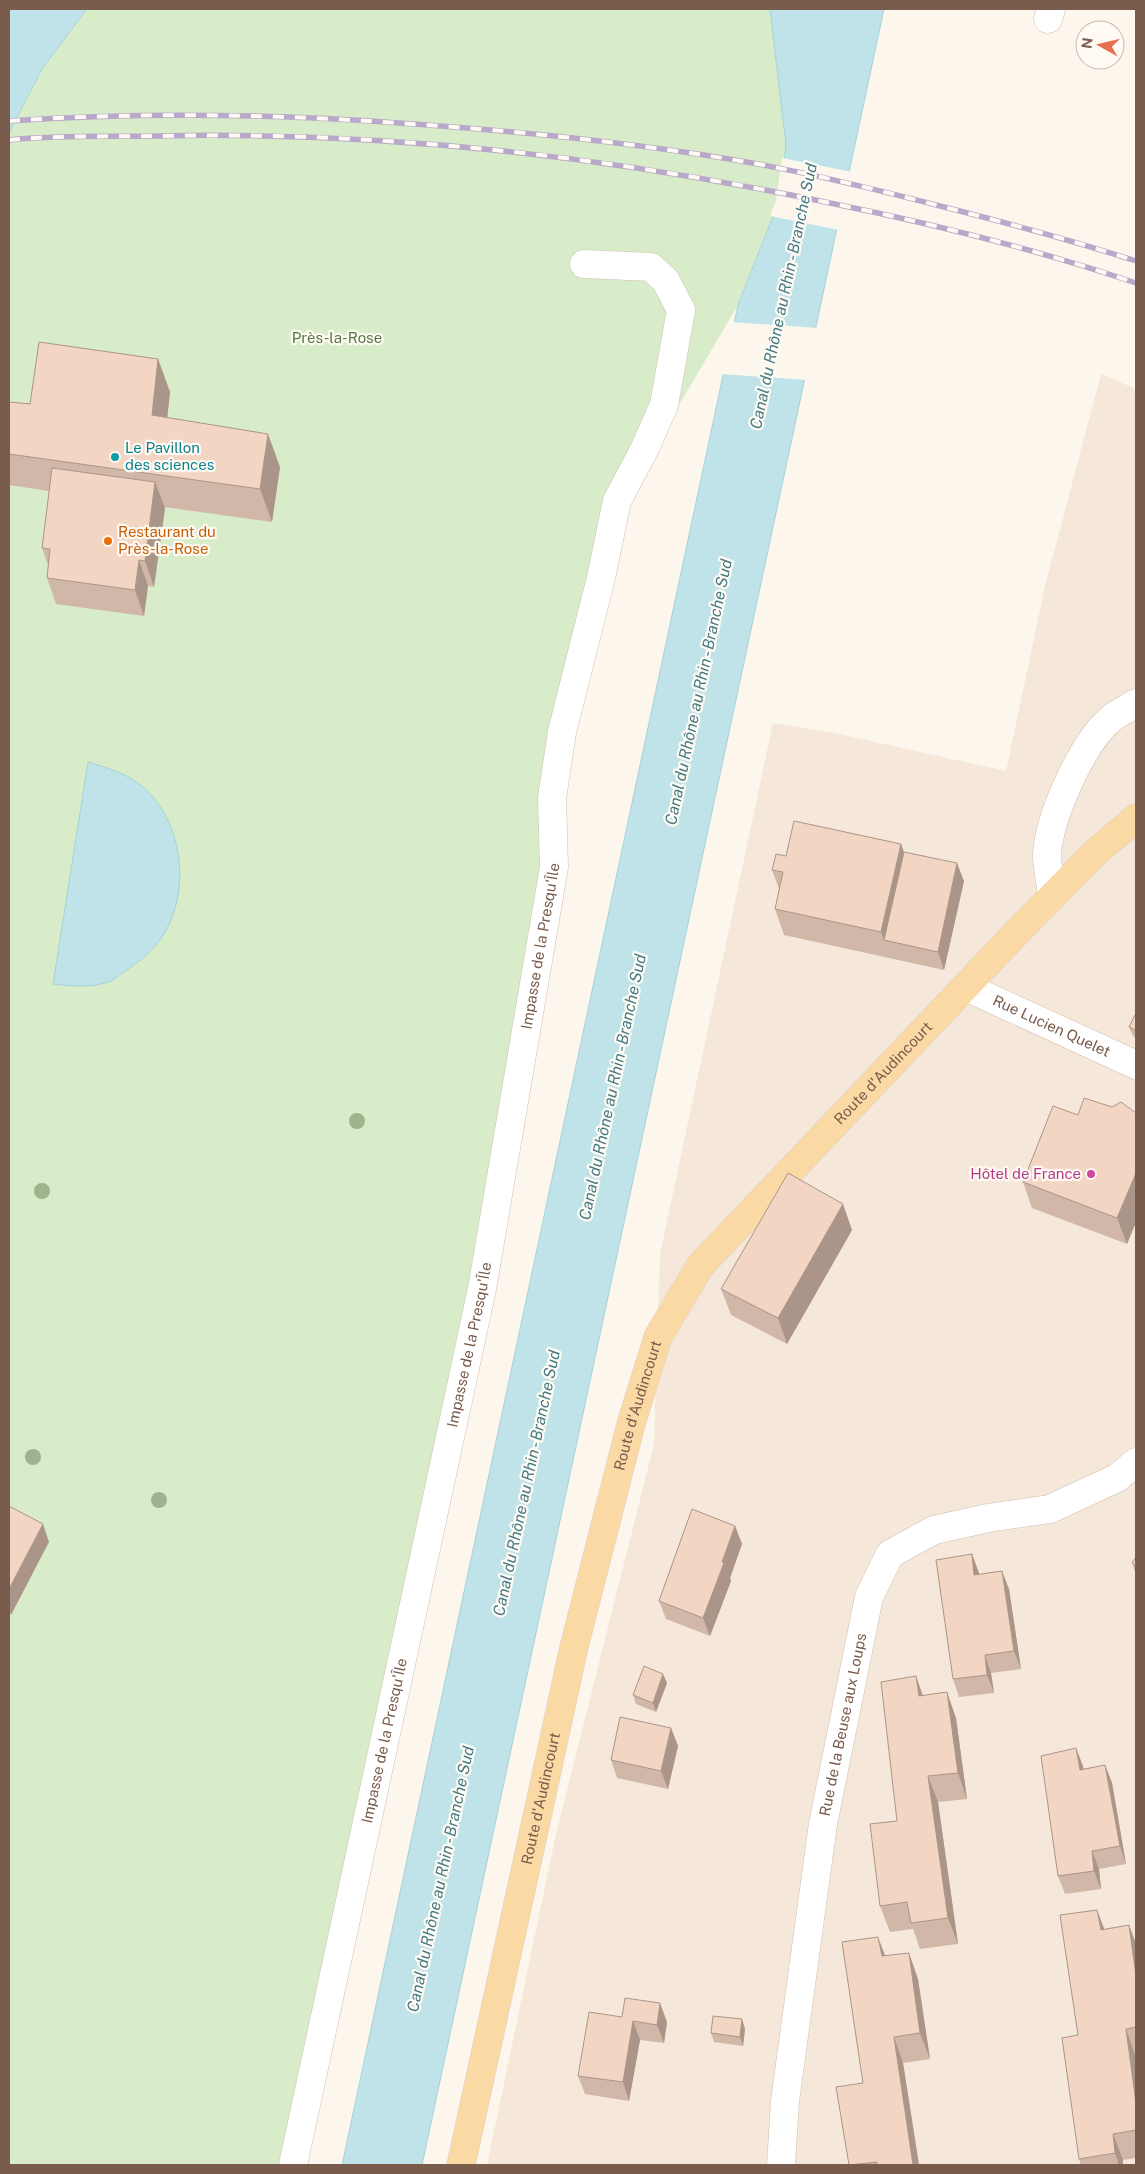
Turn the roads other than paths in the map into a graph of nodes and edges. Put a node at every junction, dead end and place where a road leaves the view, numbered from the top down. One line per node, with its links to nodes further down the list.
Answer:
1 (584, 264): 8 (street, Impasse de la Presqu'Île)
2 (1136, 704): 4 (street)
3 (1136, 818): 4 (main road, Route d'Audincourt)
4 (1052, 897): 5 (main road, Route d'Audincourt)
5 (966, 988): 6 (street, Rue Lucien Quelet); 9 (main road, Route d'Audincourt)
6 (1136, 1065)
7 (1136, 1462): 10 (street, Rue de la Beuse aux Loups)
8 (293, 2165)
9 (461, 2165)
10 (781, 2165)

